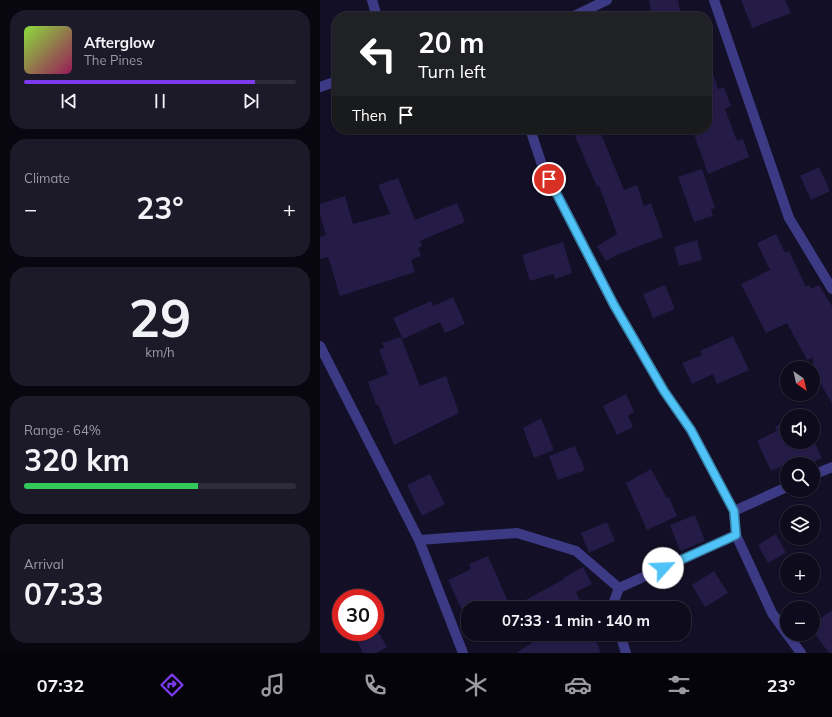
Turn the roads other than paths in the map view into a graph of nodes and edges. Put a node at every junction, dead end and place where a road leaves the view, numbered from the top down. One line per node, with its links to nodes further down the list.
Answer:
1 (372, 0): 4 (street)
2 (607, 0): 5 (street)
3 (714, 0): 9 (street)
4 (376, 12)
5 (582, 12)
6 (332, 83): 7 (street)
7 (320, 87)
8 (532, 134): 14 (street)
9 (832, 289)
10 (320, 346): 16 (street)
11 (832, 467): 12 (street)
12 (820, 472)
13 (780, 490): 14 (street)
14 (734, 511): 15 (street)
15 (736, 535): 17 (street); 19 (street)
16 (419, 540): 17 (street); 22 (street)
17 (619, 588): 18 (street)
18 (614, 601)
19 (780, 624)
20 (622, 641): 23 (street)
21 (792, 641): 24 (street)
22 (463, 653)
23 (626, 653)
24 (801, 653)

